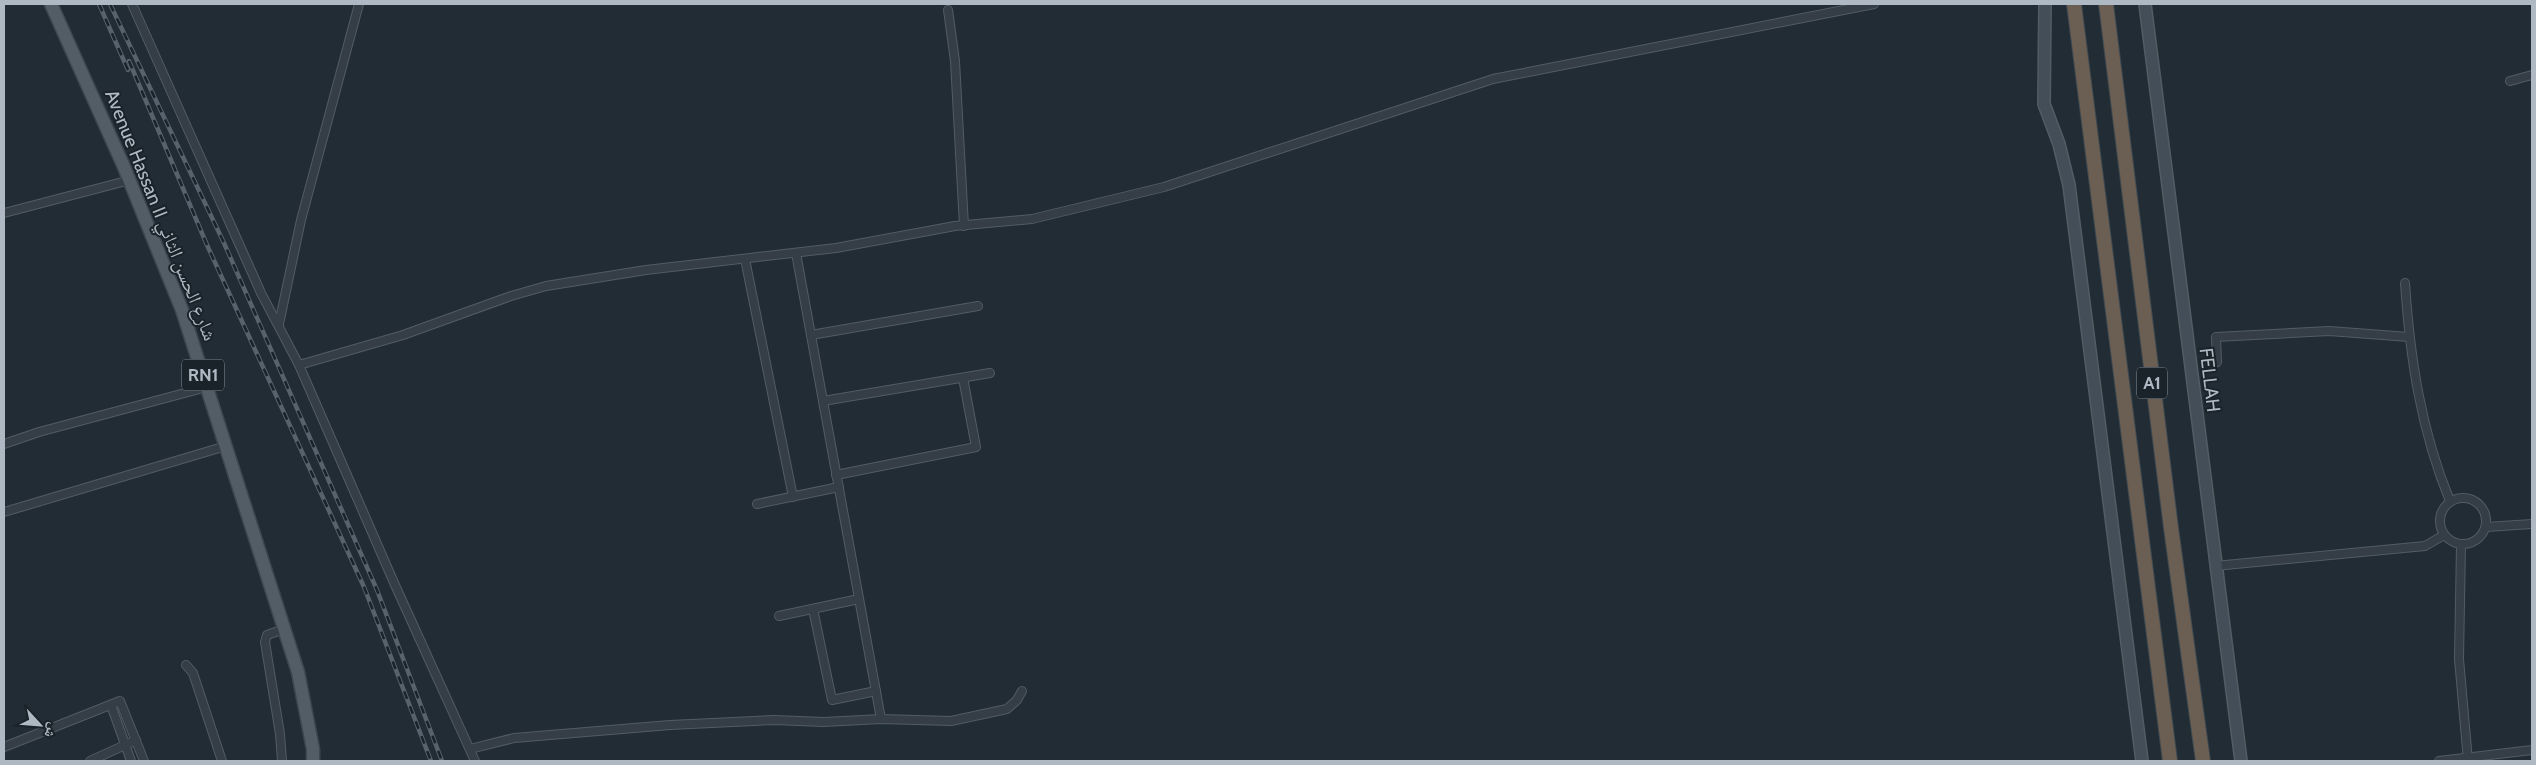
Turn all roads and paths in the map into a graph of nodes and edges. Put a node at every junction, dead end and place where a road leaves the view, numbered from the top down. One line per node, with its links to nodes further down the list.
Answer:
1 (51, 4): 12 (main road, Avenue Hassan II شارع الحسن الثاني / RN1)
2 (132, 4): 19 (street)
3 (359, 4): 19 (street)
4 (1874, 4): 14 (street)
5 (2045, 4): 63 (street)
6 (2074, 4): 64 (highway, A1)
7 (2106, 4): 65 (highway, A1)
8 (2145, 4): 40 (street, FELLAH)
9 (948, 10): 14 (street)
10 (2532, 75): 11 (street)
11 (2510, 81)
12 (130, 180): 13 (street); 26 (main road, Avenue Hassan II شارع الحسن الثاني / RN1)
13 (4, 213)
14 (964, 226): 15 (street)
15 (796, 253): 16 (street); 20 (street)
16 (745, 259): 23 (street); 32 (street)
17 (2405, 283): 21 (street)
18 (978, 306): 20 (street)
19 (279, 324): 23 (street)
20 (811, 335): 27 (street)
21 (2409, 337): 22 (street); 33 (street)
22 (2217, 362)
23 (299, 365): 53 (street)
24 (990, 373): 25 (street)
25 (963, 378): 27 (street); 30 (street)
26 (207, 387): 28 (street); 29 (main road, Avenue Hassan II شارع الحسن الثاني / RN1)
27 (823, 401): 30 (street)
28 (4, 444)
29 (226, 446): 35 (street); 44 (main road, Avenue Hassan II شارع الحسن الثاني / RN1)
30 (836, 476): 31 (street)
31 (839, 488): 32 (street); 41 (street)
32 (793, 497): 34 (street)
33 (2450, 501): 37 (street); 38 (street)
34 (757, 504)
35 (4, 512)
36 (2532, 524): 37 (street)
37 (2486, 527): 39 (street)
38 (2444, 535): 39 (street); 40 (street)
39 (2461, 544): 55 (street)
40 (2215, 566): 66 (street, FELLAH)
41 (859, 599): 42 (street); 46 (street)
42 (813, 609): 43 (street); 46 (street)
43 (780, 616)
44 (284, 629): 60 (street); 61 (main road, Avenue Hassan II شارع الحسن الثاني / RN1)
45 (186, 665): 59 (street)
46 (876, 691): 49 (street)
47 (1022, 691): 49 (street)
48 (111, 705): 50 (street); 51 (street); 52 (street)
49 (881, 719): 53 (street)
50 (136, 740): 51 (street); 58 (street)
51 (125, 746): 56 (street); 57 (street)
52 (4, 747)
53 (470, 749): 62 (street)
54 (2532, 750): 55 (street)
55 (2468, 759): 67 (street)
56 (90, 761)
57 (131, 761)
58 (144, 761)
59 (222, 761)
60 (282, 761)
61 (313, 761)
62 (475, 761)
63 (2142, 761)
64 (2170, 761)
65 (2203, 761)
66 (2241, 761)
67 (2439, 761)

